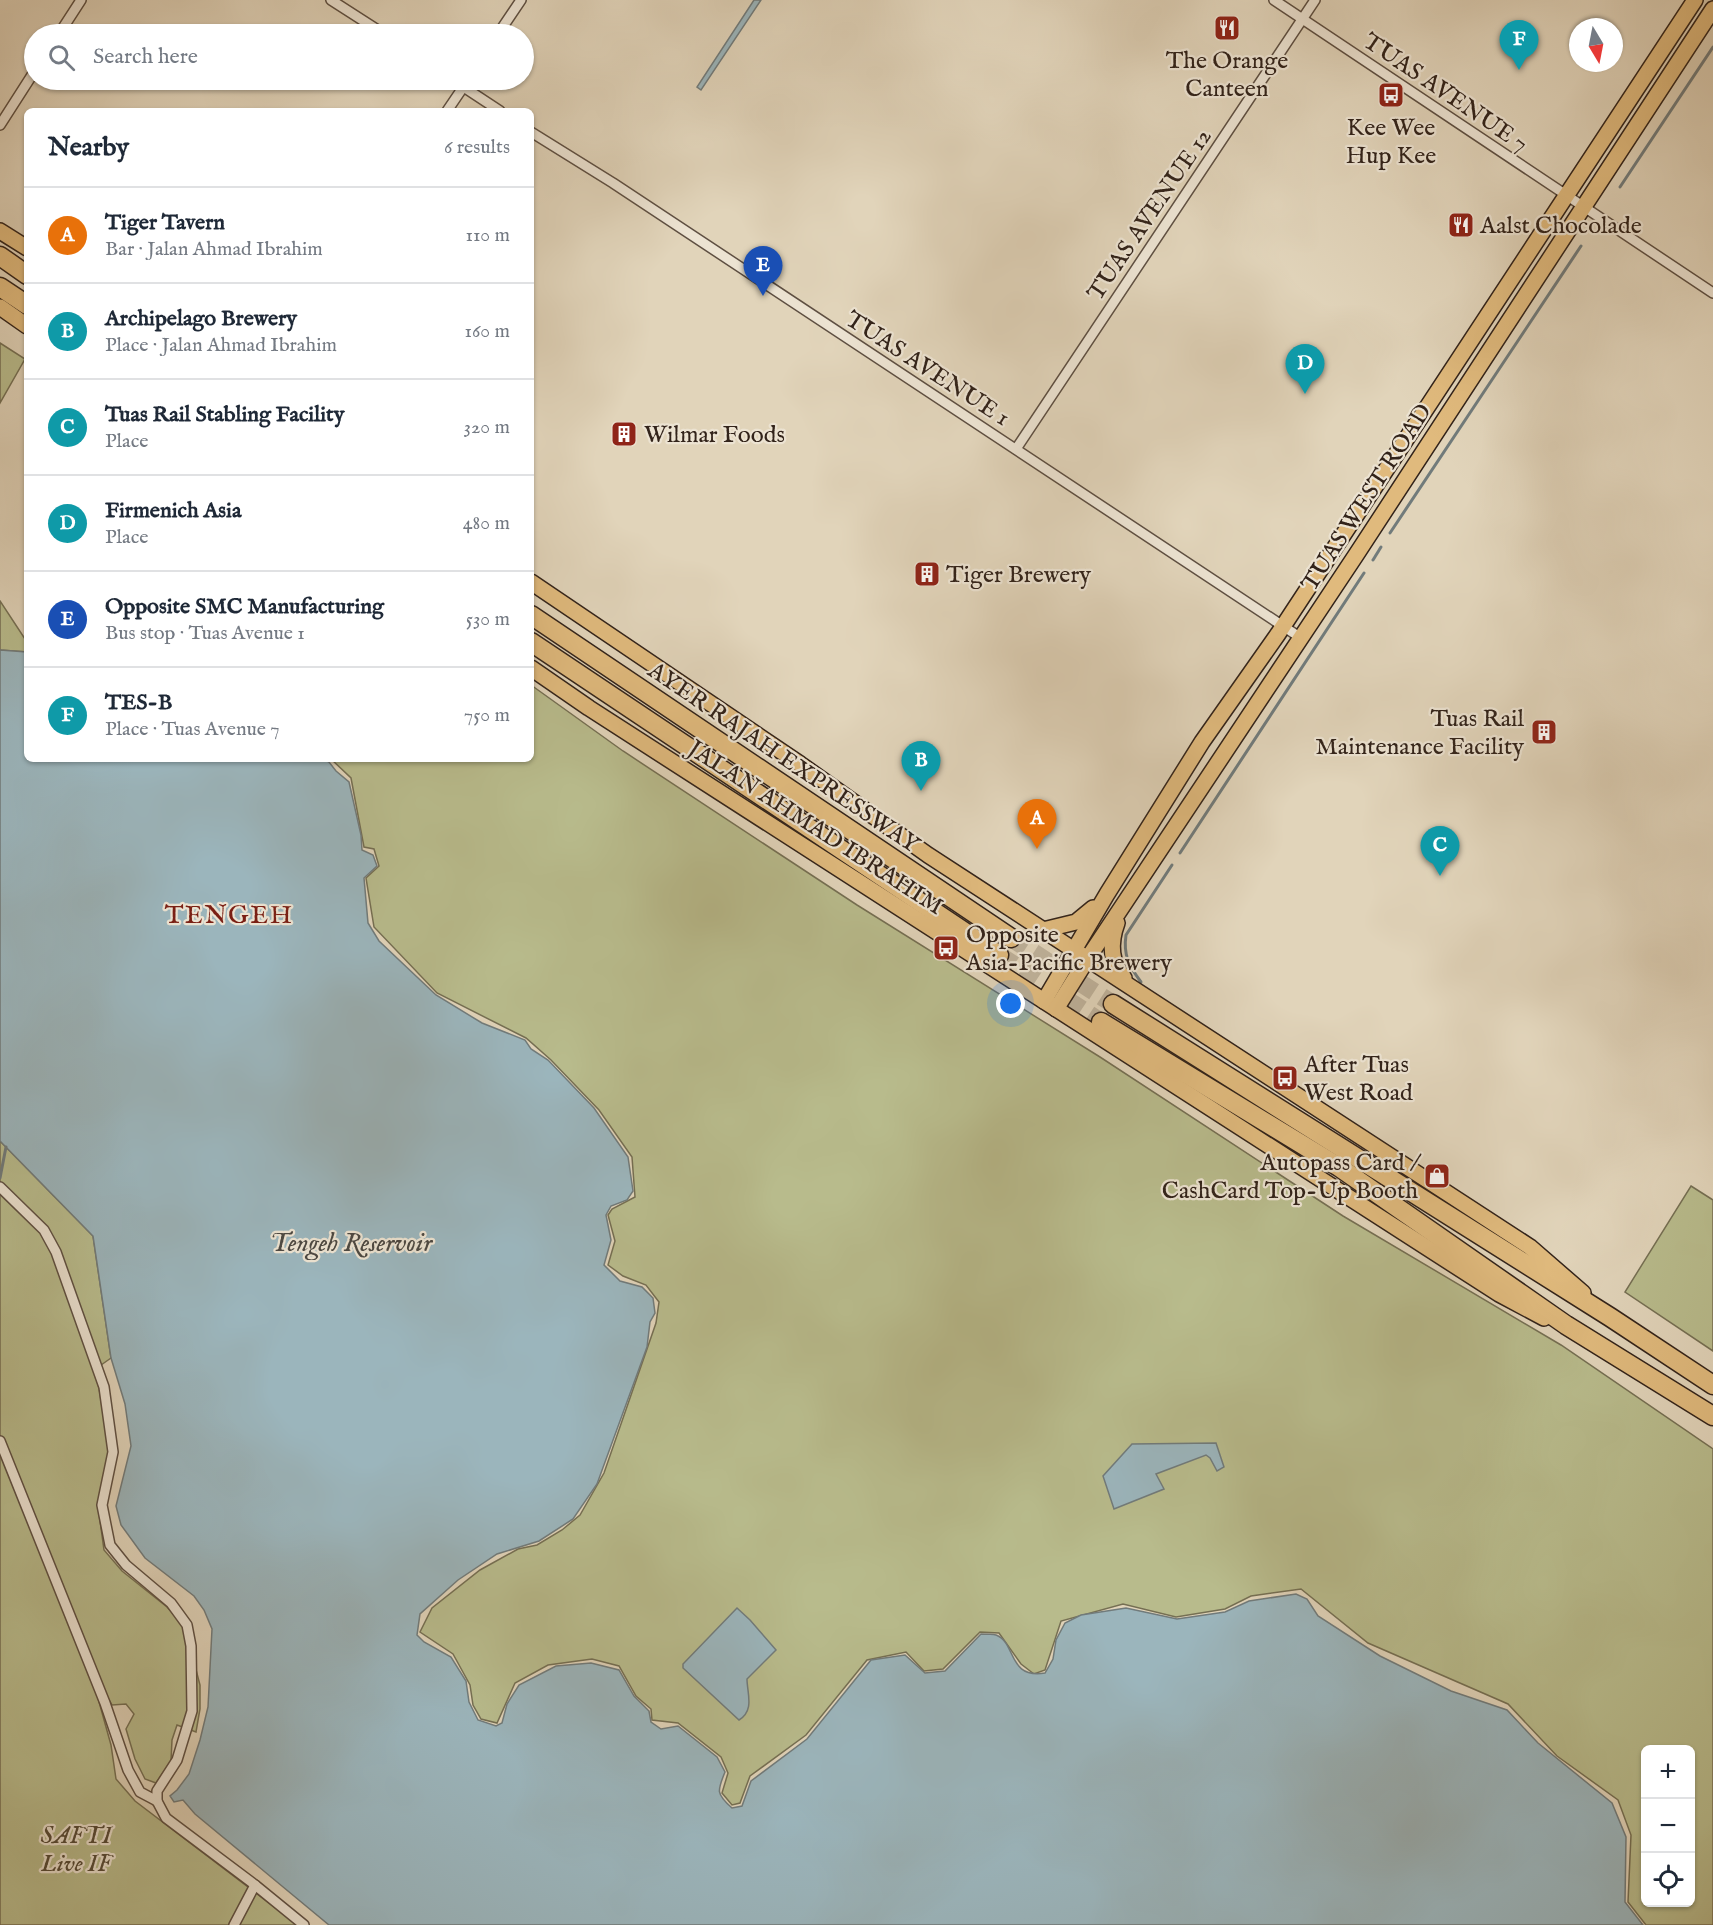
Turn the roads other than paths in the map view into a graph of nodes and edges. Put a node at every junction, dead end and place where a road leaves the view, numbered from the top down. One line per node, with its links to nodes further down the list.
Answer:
1 (81, 0): 9 (street)
2 (331, 0): 10 (street)
3 (521, 0): 11 (street)
4 (1274, 0): 8 (street, TUAS AVENUE 7)
5 (1315, 0): 8 (street, TUAS AVENUE 12)
6 (1695, 0): 19 (main road, TUAS WEST ROAD)
7 (1713, 9): 20 (main road, TUAS WEST ROAD)
8 (1303, 19): 19 (street, TUAS AVENUE 7); 30 (street, TUAS AVENUE 12)
9 (65, 24)
10 (368, 24)
11 (505, 24)
12 (24, 88): 17 (street)
13 (460, 90): 15 (street)
14 (474, 90): 16 (street)
15 (449, 108)
16 (496, 108)
17 (0, 125)
18 (534, 134): 30 (street, TUAS AVENUE 1)
19 (1566, 196): 20 (street, TUAS AVENUE 7); 33 (main road, TUAS WEST ROAD)
20 (1582, 207): 26 (street, TUAS AVENUE 7); 34 (main road, TUAS WEST ROAD)
21 (0, 231): 22 (main road)
22 (24, 246)
23 (0, 256): 24 (highway)
24 (24, 273)
25 (0, 287): 27 (highway)
26 (1713, 293)
27 (24, 303)
28 (0, 307): 29 (main road)
29 (24, 324)
30 (1016, 449): 33 (street, TUAS AVENUE 1)
31 (534, 584): 39 (main road, JALAN AHMAD IBRAHIM)
32 (534, 617): 40 (highway, AYER RAJAH EXPRESSWAY)
33 (1282, 627): 34 (street, TUAS AVENUE 1); 37 (main road, TUAS WEST ROAD)
34 (1301, 638): 38 (main road, TUAS WEST ROAD)
35 (534, 644): 42 (highway, AYER RAJAH EXPRESSWAY)
36 (534, 670): 45 (main road, JALAN AHMAD IBRAHIM)
37 (1107, 894): 39 (main road); 41 (main road, TUAS WEST ROAD)
38 (1124, 904): 41 (main road, TUAS WEST ROAD); 43 (main road)
39 (1042, 930): 41 (main road, JALAN AHMAD IBRAHIM)
40 (1011, 938)
41 (1082, 954): 43 (main road, JALAN AHMAD IBRAHIM); 45 (main road, TUAS WEST ROAD)
42 (999, 955)
43 (1133, 987): 48 (main road, JALAN AHMAD IBRAHIM)
44 (1113, 1004): 48 (highway)
45 (1050, 1005): 49 (main road, JALAN AHMAD IBRAHIM)
46 (1101, 1022): 49 (highway)
47 (0, 1188): 53 (street)
48 (1610, 1317): 50 (highway)
49 (1566, 1325): 51 (highway)
50 (1713, 1385)
51 (1713, 1416)
52 (0, 1441): 53 (street)
53 (157, 1801): 54 (street)
54 (255, 1885): 55 (street); 56 (street)
55 (234, 1925)
56 (304, 1925)

